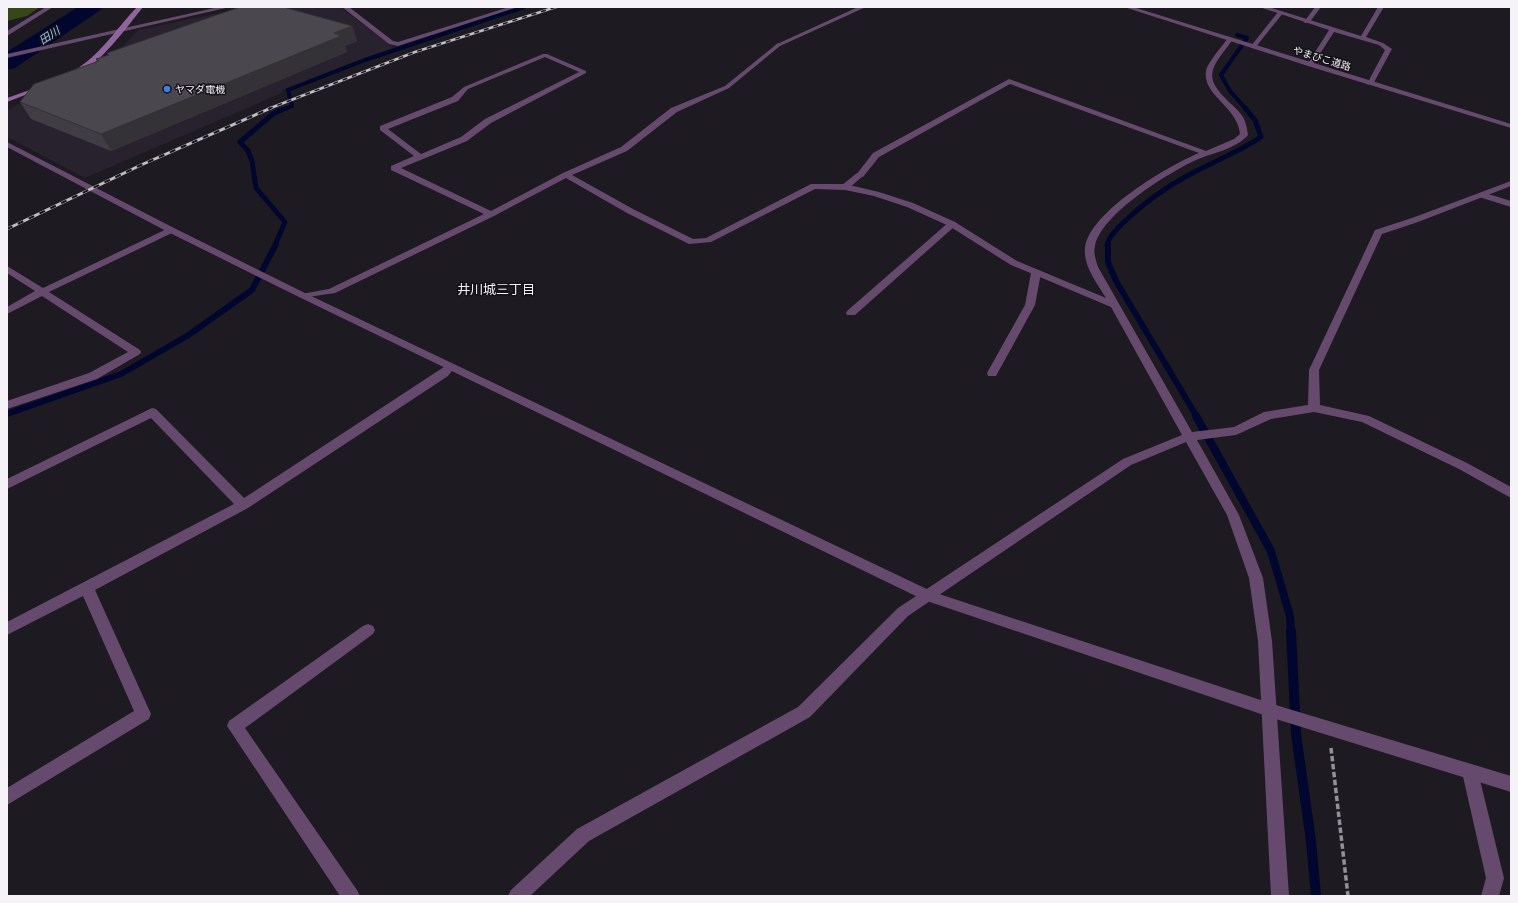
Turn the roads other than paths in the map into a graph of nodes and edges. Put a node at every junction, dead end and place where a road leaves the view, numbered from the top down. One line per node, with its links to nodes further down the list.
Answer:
1 (50, 7): 17 (street)
2 (140, 7): 15 (main road)
3 (227, 7): 15 (street)
4 (345, 7): 5 (street)
5 (515, 7)
6 (863, 7): 31 (street)
7 (1127, 7): 13 (street, やまびこ道路)
8 (1262, 7): 12 (street)
9 (1318, 7): 14 (street)
10 (1381, 7): 18 (street)
11 (1160, 8): 13 (street)
12 (1279, 11): 14 (street); 20 (street)
13 (1147, 13): 19 (street, やまびこ道路)
14 (1308, 22): 16 (street)
15 (123, 29): 21 (street); 23 (main road)
16 (1333, 29): 18 (street); 22 (street)
17 (7, 34)
18 (1363, 38): 25 (street)
19 (1232, 40): 20 (street, やまびこ道路); 29 (street)
20 (1251, 46): 22 (street, やまびこ道路)
21 (7, 56)
22 (1310, 65): 25 (street, やまびこ道路)
23 (68, 76)
24 (48, 84): 26 (main road)
25 (1370, 84): 27 (street, やまびこ道路)
26 (7, 100)
27 (1511, 126)
28 (7, 144): 38 (street)
29 (1205, 153): 33 (street); 43 (street)
30 (420, 157): 30 (street); 36 (street)
31 (566, 175): 33 (street); 36 (street)
32 (1509, 185): 34 (street)
33 (845, 187): 37 (street)
34 (1482, 195): 35 (street); 49 (street)
35 (1511, 204)
36 (491, 214): 42 (street)
37 (952, 224): 40 (street); 45 (street)
38 (172, 230): 41 (street); 42 (street)
39 (7, 269): 41 (street)
40 (1036, 273): 43 (street); 47 (street)
41 (43, 291): 44 (street); 48 (street)
42 (304, 296): 46 (street)
43 (1113, 305): 50 (street)
44 (7, 311)
45 (851, 313)
46 (450, 367): 53 (street); 55 (street)
47 (992, 373)
48 (7, 405)
49 (1314, 408): 50 (street); 52 (street)
50 (1195, 436): 55 (street); 58 (street)
51 (7, 484): 53 (street)
52 (1511, 493)
53 (243, 505): 54 (street)
54 (87, 588): 56 (street); 61 (street)
55 (929, 596): 58 (street); 63 (street)
56 (7, 629)
57 (368, 630): 62 (street)
58 (1273, 711): 59 (street); 64 (street)
59 (1470, 772): 60 (street); 65 (street)
60 (1511, 784)
61 (7, 797)
62 (351, 896)
63 (517, 896)
64 (1280, 896)
65 (1490, 896)

